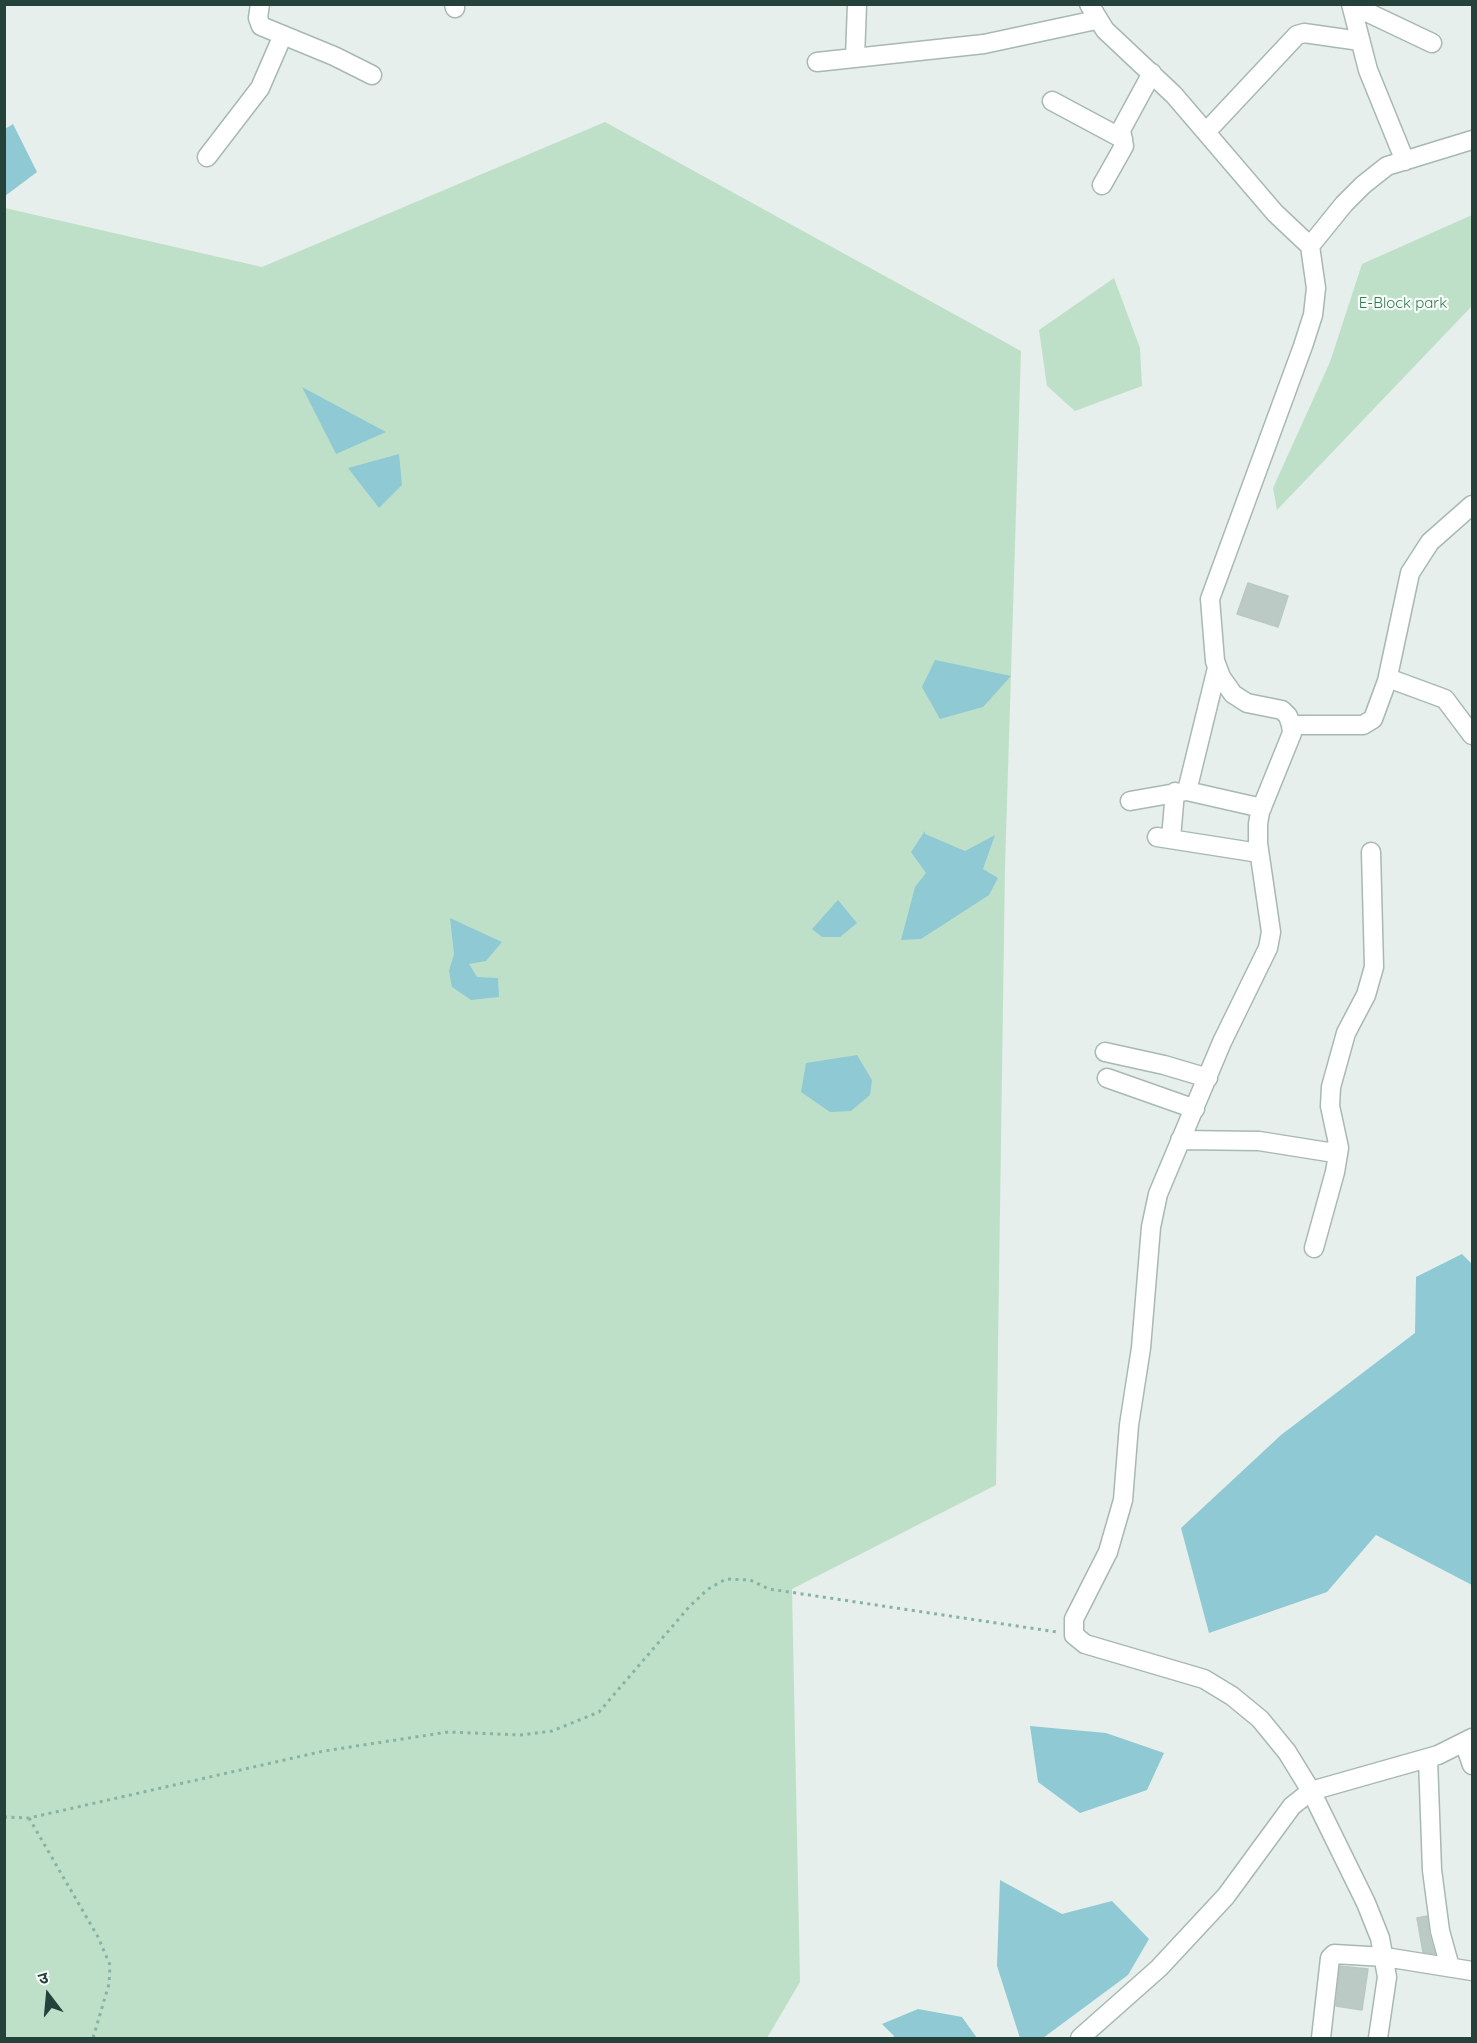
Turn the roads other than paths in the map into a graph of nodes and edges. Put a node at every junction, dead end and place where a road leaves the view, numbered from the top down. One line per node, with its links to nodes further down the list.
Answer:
1 (260, 4): 5 (street)
2 (857, 4): 8 (street)
3 (1351, 5): 6 (street); 7 (street)
4 (1093, 12): 8 (street); 10 (street)
5 (283, 35): 11 (street); 16 (street)
6 (1360, 41): 13 (street); 17 (street)
7 (1432, 43)
8 (855, 58): 9 (street)
9 (817, 62)
10 (1152, 73): 13 (street); 14 (street)
11 (372, 75)
12 (1052, 101): 14 (street)
13 (1206, 132): 19 (street)
14 (1123, 139): 18 (street)
15 (1473, 140): 17 (street)
16 (207, 157)
17 (1405, 161): 19 (street)
18 (1102, 185)
19 (1310, 246): 21 (street)
20 (1473, 505): 22 (street)
21 (1217, 669): 23 (street); 25 (street)
22 (1388, 678): 23 (street); 24 (street)
23 (1291, 725): 27 (street)
24 (1473, 735)
25 (1181, 792): 26 (street); 27 (street); 29 (street)
26 (1130, 801)
27 (1262, 808): 29 (street)
28 (1371, 852): 35 (street)
29 (1259, 853): 32 (street)
30 (1104, 1052): 32 (street)
31 (1107, 1078): 33 (street)
32 (1208, 1078): 33 (street)
33 (1195, 1109): 34 (street)
34 (1180, 1140): 35 (street); 40 (street)
35 (1339, 1148): 36 (street)
36 (1314, 1248)
37 (1468, 1740): 38 (street); 39 (street)
38 (1428, 1759): 40 (street); 42 (street)
39 (1473, 1766)
40 (1311, 1791): 41 (street); 44 (street)
41 (1385, 1957): 42 (street); 45 (street); 46 (street)
42 (1450, 1967): 43 (street)
43 (1473, 1971)
44 (1080, 2038)
45 (1321, 2038)
46 (1378, 2038)

